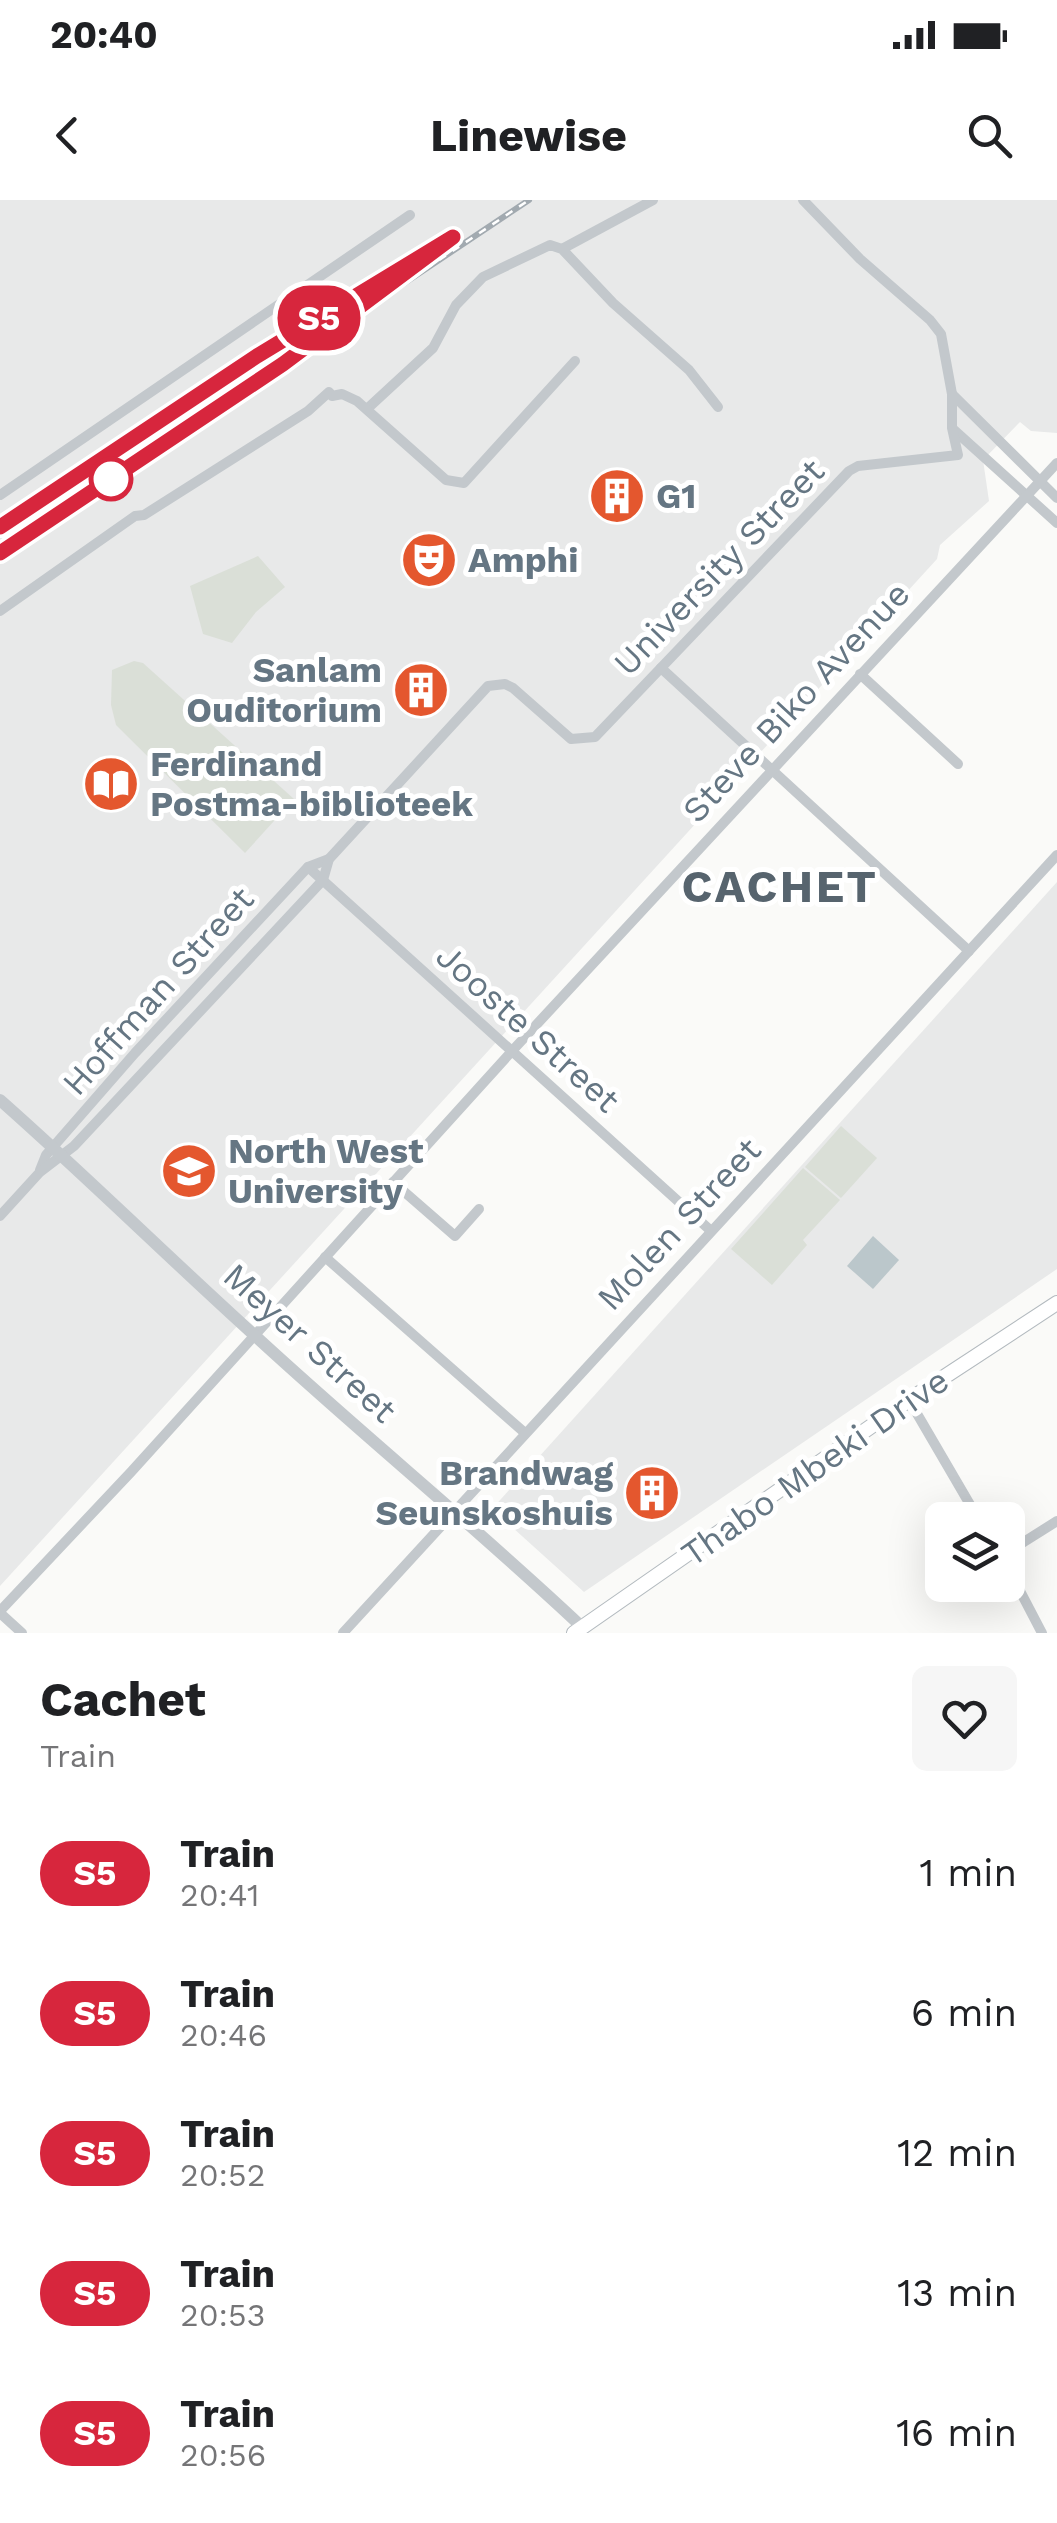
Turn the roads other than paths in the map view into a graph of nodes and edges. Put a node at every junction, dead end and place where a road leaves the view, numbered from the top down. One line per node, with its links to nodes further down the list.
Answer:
1 (652, 200): 4 (street)
2 (803, 200): 6 (street)
3 (410, 215): 12 (street)
4 (562, 249): 7 (street); 8 (street)
5 (575, 361): 8 (street)
6 (952, 394): 9 (street); 11 (street)
7 (718, 407)
8 (368, 408): 16 (street)
9 (952, 428): 13 (street); 17 (street, University Street)
10 (1057, 463): 11 (street, Steve Biko Avenue)
11 (1040, 479): 13 (street, Steve Biko Avenue); 14 (street)
12 (0, 494)
13 (1026, 494): 15 (street); 18 (street, Steve Biko Avenue)
14 (1057, 498)
15 (1057, 523)
16 (0, 611)
17 (661, 668): 19 (street, University Street); 21 (street)
18 (860, 674): 20 (street); 21 (street, Steve Biko Avenue)
19 (481, 692): 23 (street, Hoffman Street)
20 (958, 764)
21 (772, 769): 26 (street); 27 (street, Steve Biko Avenue)
22 (1057, 855): 26 (street, Molen Street)
23 (330, 859): 24 (street, Hoffman Street); 25 (street, Hoffman Street)
24 (308, 867): 25 (street, Jooste Street); 29 (street, Hoffman Street)
25 (322, 880): 27 (street, Jooste Street); 29 (street, Hoffman Street)
26 (970, 951): 33 (street, Molen Street)
27 (512, 1050): 30 (street, Steve Biko Avenue); 33 (street, Jooste Street)
28 (0, 1100): 29 (street, Meyer Street)
29 (58, 1151): 32 (street, Hoffman Street); 36 (street, Meyer Street)
30 (393, 1182): 31 (street); 34 (street, Steve Biko Avenue)
31 (480, 1209)
32 (0, 1216)
33 (710, 1230): 38 (street, Molen Street)
34 (325, 1257): 36 (street, Steve Biko Avenue); 38 (street)
35 (1057, 1304): 37 (main road, Thabo Mbeki Drive)
36 (254, 1335): 40 (street, Meyer Street); 44 (street, Steve Biko Avenue)
37 (910, 1400): 39 (street); 45 (main road, Thabo Mbeki Drive)
38 (525, 1434): 40 (street, Molen Street)
39 (969, 1502)
40 (454, 1510): 45 (street, Meyer Street); 47 (street, Molen Street)
41 (1057, 1522): 42 (street)
42 (1025, 1542)
43 (1025, 1600): 48 (street)
44 (0, 1612): 46 (street)
45 (578, 1630)
46 (22, 1633)
47 (343, 1633)
48 (1042, 1633)

